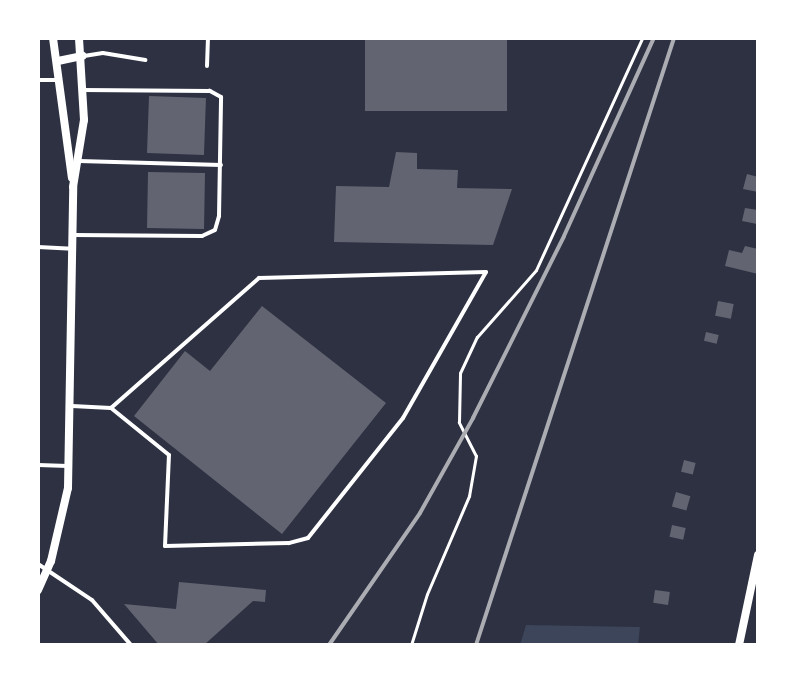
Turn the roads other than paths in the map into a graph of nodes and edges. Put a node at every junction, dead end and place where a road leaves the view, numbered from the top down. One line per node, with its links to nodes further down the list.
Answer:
1 (53, 38): 8 (street)
2 (79, 38): 6 (street)
3 (264, 38): 4 (lane)
4 (321, 38)
5 (207, 39): 9 (lane)
6 (82, 56): 7 (lane); 8 (street); 12 (street)
7 (145, 60)
8 (58, 61): 11 (street)
9 (207, 66)
10 (38, 80): 11 (lane)
11 (60, 80): 15 (street)
12 (83, 90): 13 (street); 14 (lane)
13 (77, 161): 14 (lane); 15 (street)
14 (221, 165): 16 (lane)
15 (73, 187): 16 (street)
16 (72, 235): 18 (street)
17 (38, 247): 18 (lane)
18 (72, 249): 19 (street)
19 (69, 406): 20 (lane); 22 (street)
20 (111, 408): 20 (lane)
21 (38, 465): 22 (lane)
22 (68, 466): 25 (street)
23 (758, 555): 28 (street)
24 (38, 564): 25 (lane)
25 (46, 572): 26 (street); 27 (lane)
26 (38, 590)
27 (131, 645)
28 (739, 645)

